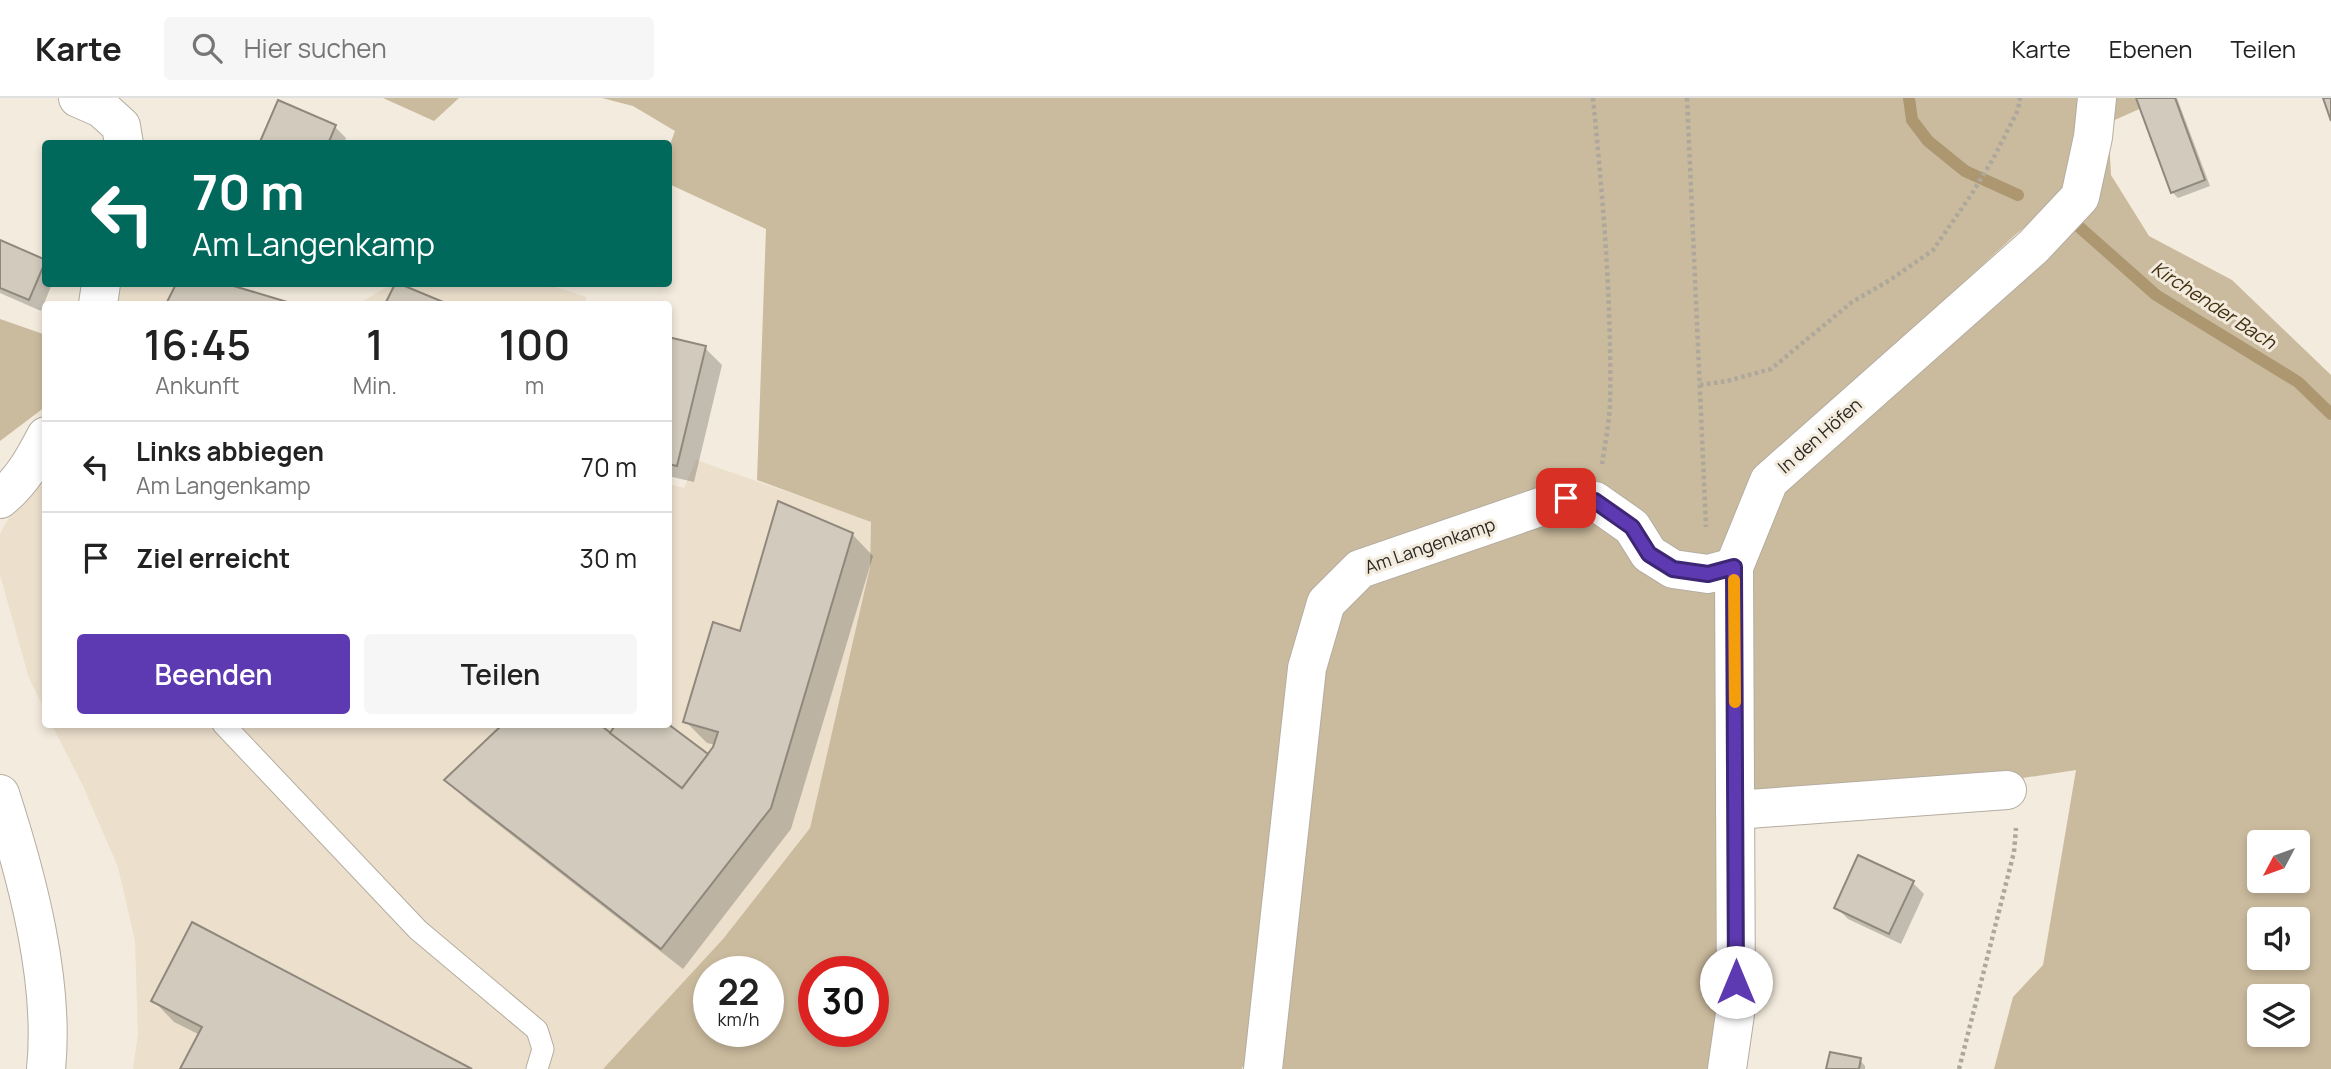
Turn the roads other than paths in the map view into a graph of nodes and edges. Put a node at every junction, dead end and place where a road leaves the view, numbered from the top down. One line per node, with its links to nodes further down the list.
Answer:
1 (78, 98): 3 (street)
2 (2096, 98): 6 (street, In den Höfen)
3 (123, 140)
4 (41, 454): 5 (street)
5 (0, 499)
6 (1721, 571): 10 (street, In den Höfen); 13 (street, Am Langenkamp)
7 (227, 728): 12 (lane)
8 (2007, 790): 10 (street)
9 (0, 794): 11 (street)
10 (1735, 810): 14 (street, In den Höfen)
11 (46, 1069)
12 (537, 1069)
13 (1264, 1069)
14 (1727, 1069)

